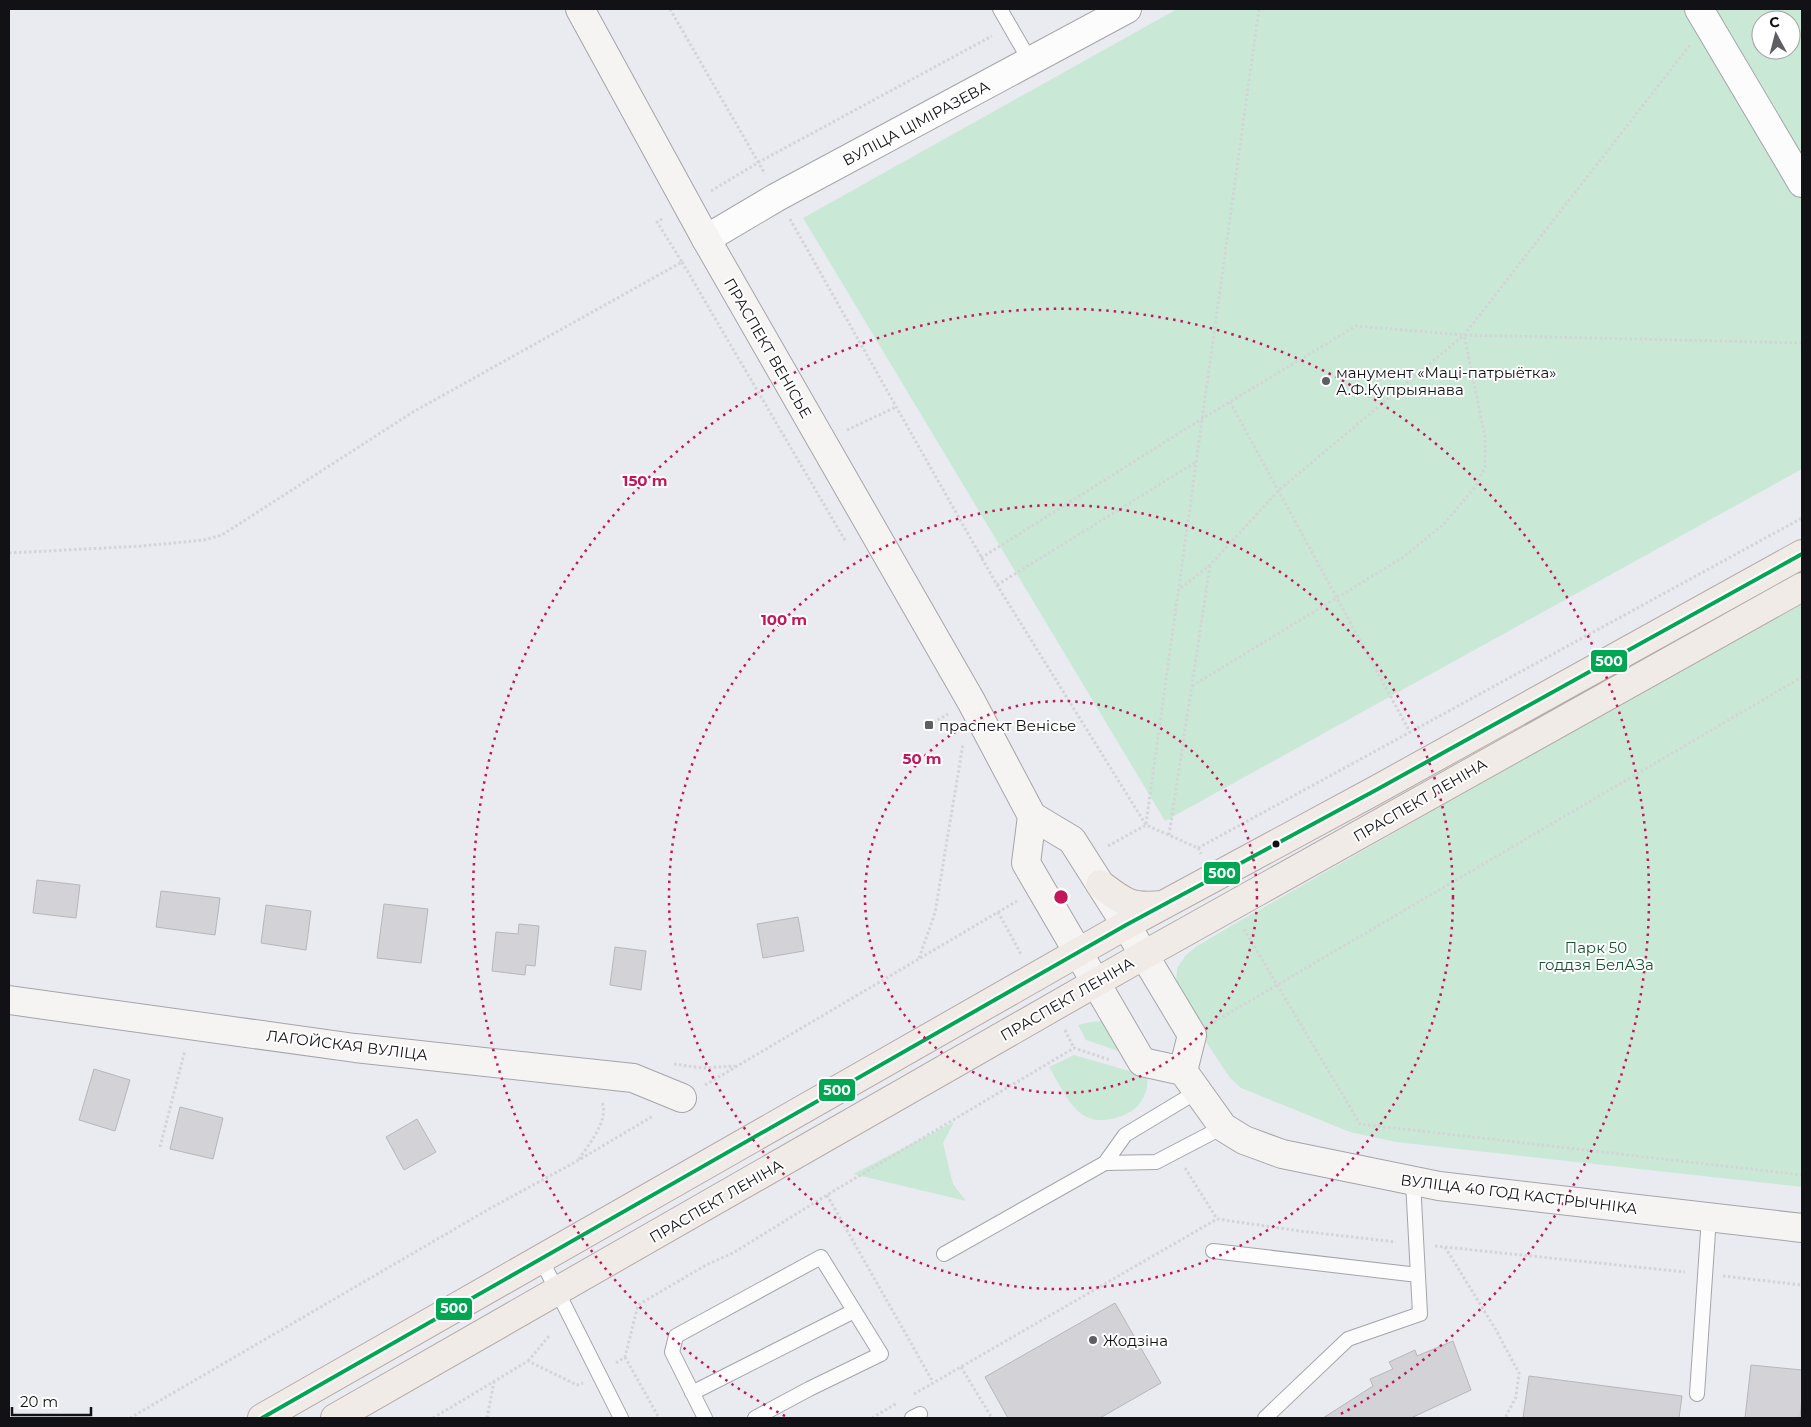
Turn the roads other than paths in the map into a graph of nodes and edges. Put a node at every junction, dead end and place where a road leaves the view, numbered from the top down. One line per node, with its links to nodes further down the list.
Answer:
1 (580, 9): 7 (main road, ПРАСПЕКТ ВЕНІСЬЕ)
2 (1000, 9): 5 (lane)
3 (1128, 9): 5 (street, ВУЛІЦА ЦІМІРАЗЕВА)
4 (1703, 16): 6 (street)
5 (1030, 61): 7 (street, ВУЛІЦА ЦІМІРАЗЕВА)
6 (1802, 183)
7 (706, 239): 10 (main road, ПРАСПЕКТ ВЕНІСЬЕ)
8 (1802, 554): 12 (main road, ПРАСПЕКТ ЛЕНІНА)
9 (1802, 586): 15 (main road, ПРАСПЕКТ ЛЕНІНА)
10 (1032, 816): 11 (main road); 14 (main road)
11 (1100, 884): 12 (main road); 13 (main road)
12 (1164, 905): 13 (main road, ПРАСПЕКТ ЛЕНІНА)
13 (1126, 925): 14 (main road, ПРАСПЕКТ ЛЕНІНА); 15 (main road)
14 (1078, 952): 16 (main road); 27 (main road, ПРАСПЕКТ ЛЕНІНА)
15 (1144, 955): 16 (main road, ПРАСПЕКТ ЛЕНІНА); 18 (main road)
16 (1096, 983): 18 (main road); 29 (main road, ПРАСПЕКТ ЛЕНІНА)
17 (9, 1000): 19 (main road, ЛАГОЙСКАЯ ВУЛІЦА)
18 (1190, 1081): 20 (main road, ВУЛІЦА 40 ГОД КАСТРЫЧНІКА); 21 (lane)
19 (682, 1098)
20 (1223, 1127): 21 (lane); 22 (main road, ВУЛІЦА 40 ГОД КАСТРЫЧНІКА)
21 (1105, 1163): 26 (lane)
22 (1412, 1181): 23 (main road, ВУЛІЦА 40 ГОД КАСТРЫЧНІКА); 28 (lane)
23 (1708, 1217): 24 (main road, ВУЛІЦА 40 ГОД КАСТРЫЧНІКА); 32 (lane)
24 (1802, 1228)
25 (1213, 1251): 28 (lane)
26 (944, 1254)
27 (541, 1259): 29 (lane); 33 (main road, ПРАСПЕКТ ЛЕНІНА)
28 (1418, 1275): 38 (lane)
29 (557, 1291): 34 (main road, ПРАСПЕКТ ЛЕНІНА); 35 (lane)
30 (854, 1311): 31 (lane); 31 (lane); 37 (lane)
31 (692, 1393): 36 (lane)
32 (1697, 1394)
33 (262, 1418)
34 (335, 1418)
35 (621, 1418)
36 (705, 1418)
37 (755, 1418)
38 (1265, 1418)

